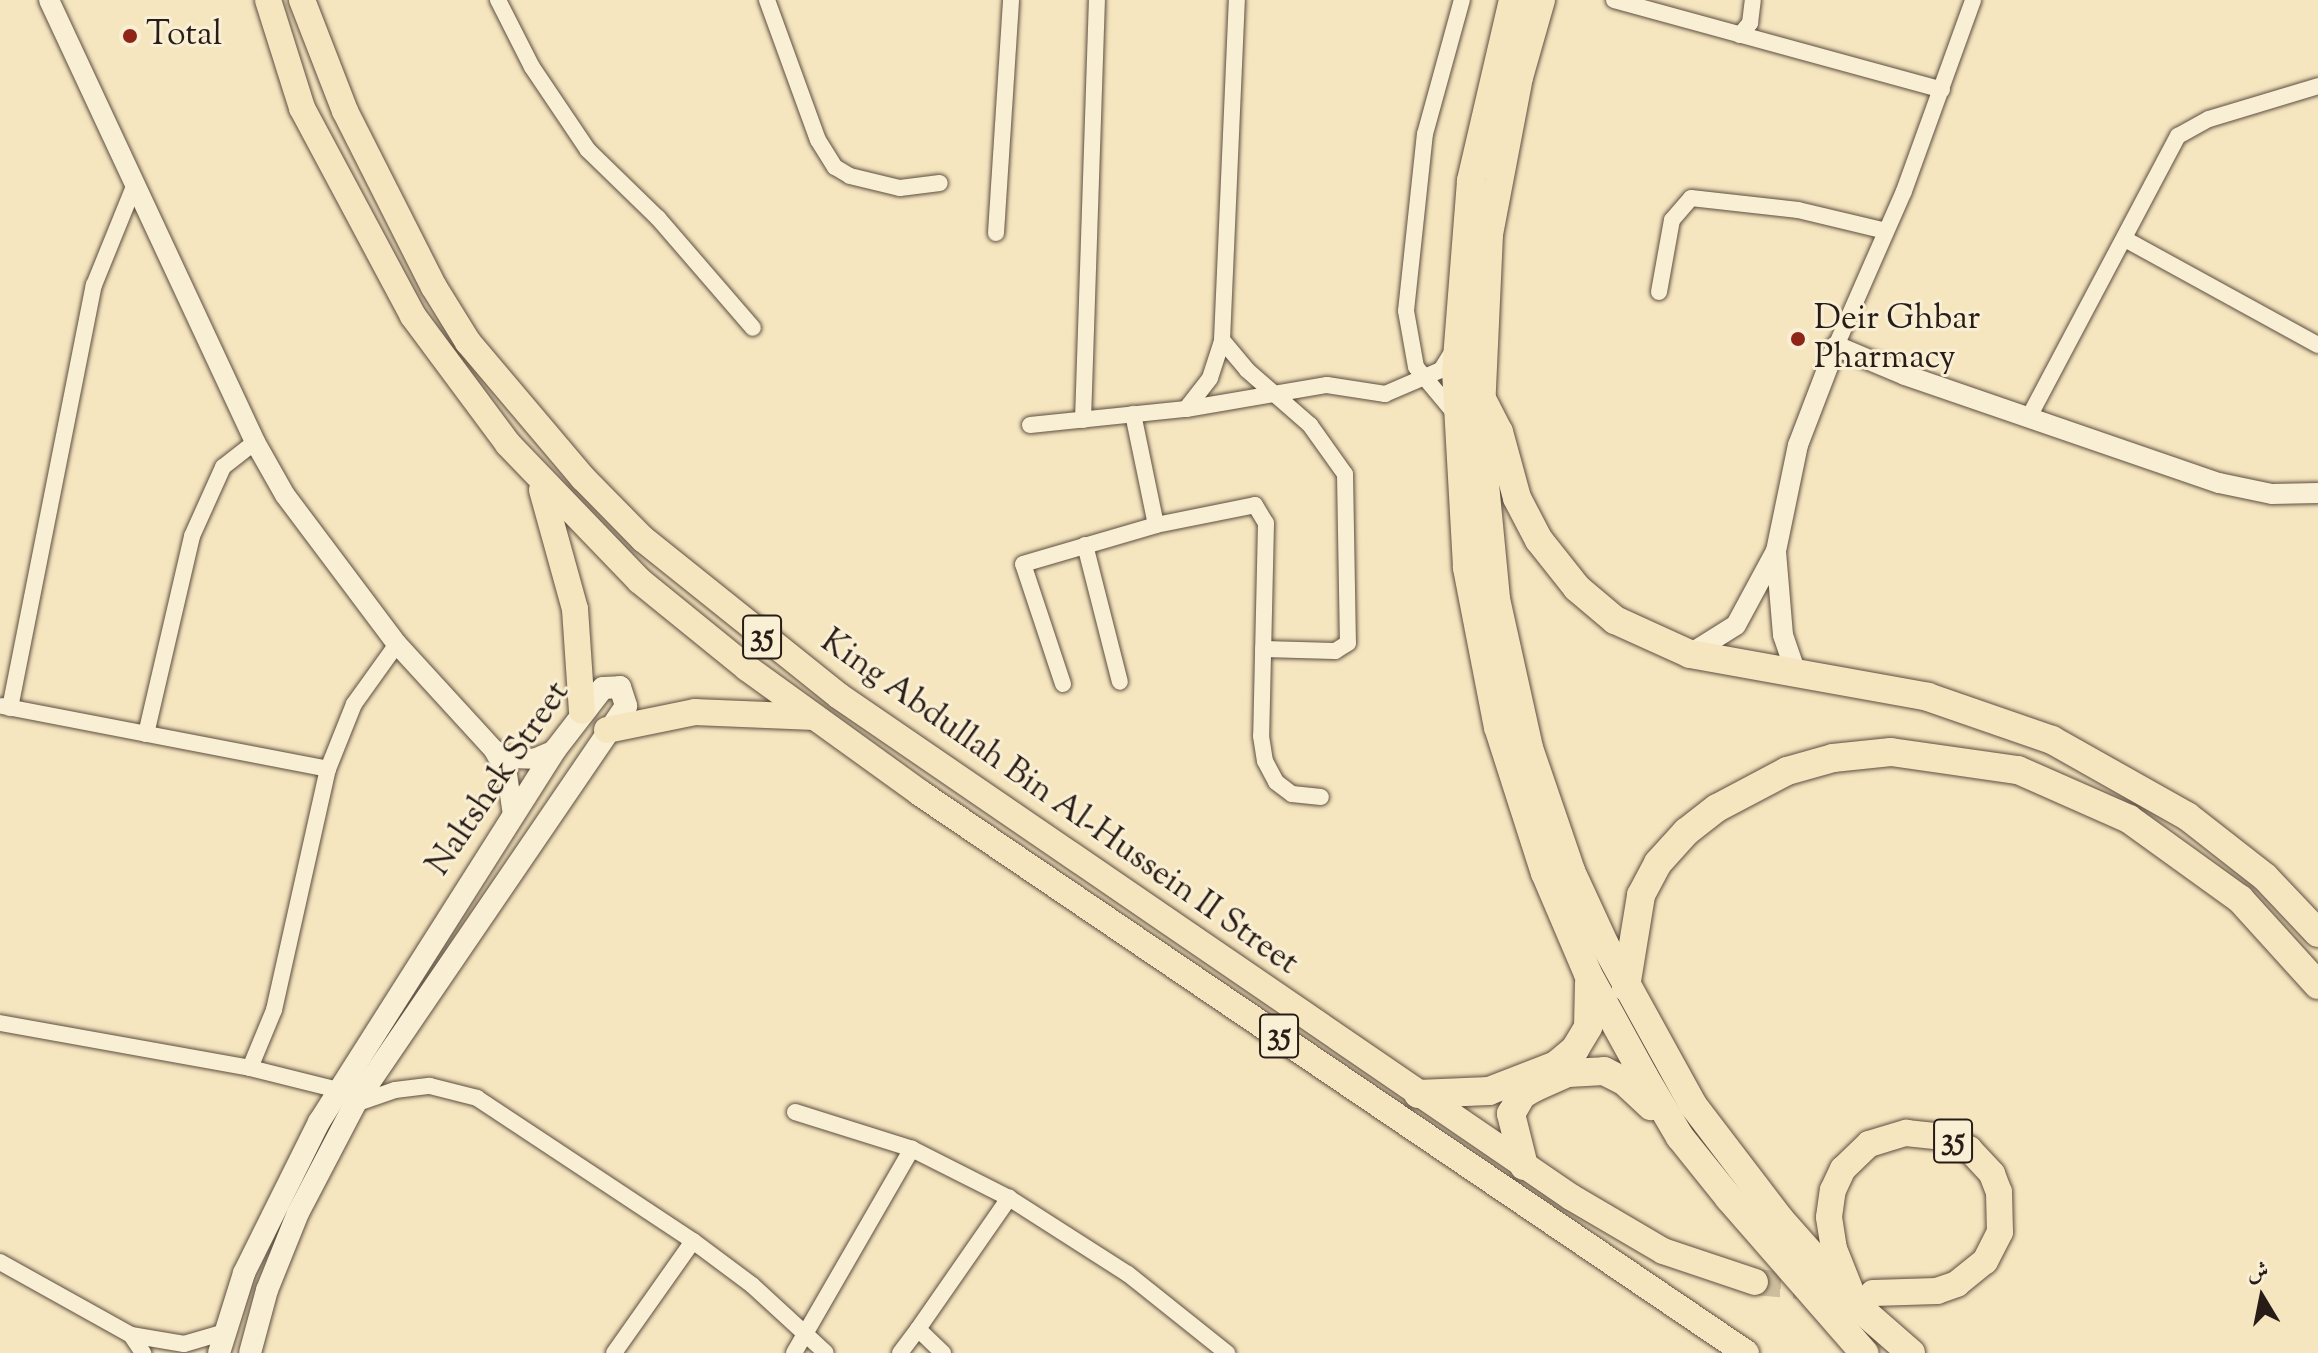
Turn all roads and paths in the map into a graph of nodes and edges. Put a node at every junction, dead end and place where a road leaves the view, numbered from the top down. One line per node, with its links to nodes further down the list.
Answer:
1 (49, 0): 19 (street)
2 (268, 0): 39 (highway, King Abdullah Bin Al-Hussein II Street / 35)
3 (302, 0): 66 (highway, King Abdullah Bin Al-Hussein II Street / 35)
4 (498, 0): 24 (street)
5 (767, 0): 18 (street)
6 (1011, 0): 21 (street)
7 (1097, 0): 36 (street)
8 (1237, 0): 25 (street)
9 (1462, 0): 29 (street)
10 (1513, 0): 27 (highway)
11 (1541, 0): 31 (highway)
12 (1614, 0): 15 (street)
13 (1753, 0): 15 (street)
14 (1973, 0): 17 (street)
15 (1740, 35): 17 (street)
16 (2318, 86): 22 (street)
17 (1942, 90): 20 (street)
18 (940, 183)
19 (135, 184): 38 (street); 50 (street)
20 (1886, 231): 23 (street); 28 (street)
21 (996, 233)
22 (2125, 239): 26 (street); 35 (street)
23 (1659, 292)
24 (753, 328)
25 (1222, 340): 30 (street); 32 (street)
26 (2318, 345)
27 (1456, 346): 29 (street); 34 (highway)
28 (1836, 346): 35 (street); 43 (street)
29 (1422, 379): 30 (street); 34 (street)
30 (1276, 395): 32 (street); 45 (street)
31 (1481, 396): 46 (highway); 63 (highway)
32 (1186, 409): 33 (street)
33 (1133, 414): 36 (street); 41 (street)
34 (1456, 415): 61 (highway)
35 (2029, 417): 40 (street)
36 (1083, 420): 37 (street)
37 (1030, 425)
38 (255, 442): 44 (street); 54 (street)
39 (536, 475): 51 (highway); 52 (highway, King Abdullah Bin Al-Hussein II Street / 35)
40 (2318, 493)
41 (1156, 525): 42 (street); 45 (street)
42 (1085, 545): 48 (street); 49 (street)
43 (1776, 551): 46 (street); 47 (street)
44 (397, 644): 55 (street); 57 (street)
45 (1263, 649): 58 (street)
46 (1690, 654): 47 (highway)
47 (1796, 673): 60 (highway)
48 (1120, 682)
49 (1063, 684)
50 (5, 707): 54 (street)
51 (582, 711): 53 (main road, Naltshek Street); 56 (main road, Naltshek Street)
52 (814, 717): 53 (highway); 89 (highway, King Abdullah Bin Al-Hussein II Street / 35)
53 (607, 730): 67 (main road, Naltshek Street)
54 (146, 734): 57 (street)
55 (494, 750): 56 (street); 59 (street)
56 (555, 750): 59 (main road, Naltshek Street)
57 (328, 769): 65 (street)
58 (1321, 797)
59 (513, 815): 67 (main road, Naltshek Street)
60 (2318, 933)
61 (1588, 974): 66 (highway); 69 (highway)
62 (2318, 985): 63 (highway)
63 (1626, 988): 76 (highway, 35)
64 (0, 1023): 65 (street)
65 (250, 1068): 67 (street)
66 (1418, 1094): 71 (highway, King Abdullah Bin Al-Hussein II Street / 35)
67 (347, 1097): 73 (street); 80 (main road, Naltshek Street); 82 (main road, Naltshek Street)
68 (795, 1112): 70 (street)
69 (1680, 1137): 71 (highway); 90 (highway)
70 (912, 1149): 72 (street); 78 (street)
71 (1524, 1166): 75 (highway, King Abdullah Bin Al-Hussein II Street / 35)
72 (1009, 1198): 77 (street); 88 (street)
73 (693, 1241): 78 (street); 83 (street)
74 (0, 1262): 79 (street)
75 (1755, 1282)
76 (1865, 1299): 76 (highway, 35); 91 (highway, 35)
77 (918, 1329): 86 (street); 87 (street)
78 (806, 1332): 84 (street); 85 (street)
79 (131, 1335): 80 (street); 81 (street)
80 (222, 1343)
81 (143, 1353)
82 (250, 1353)
83 (614, 1353)
84 (794, 1353)
85 (826, 1353)
86 (900, 1353)
87 (943, 1353)
88 (1227, 1353)
89 (1746, 1353)
90 (1864, 1353)
91 (1911, 1353)

